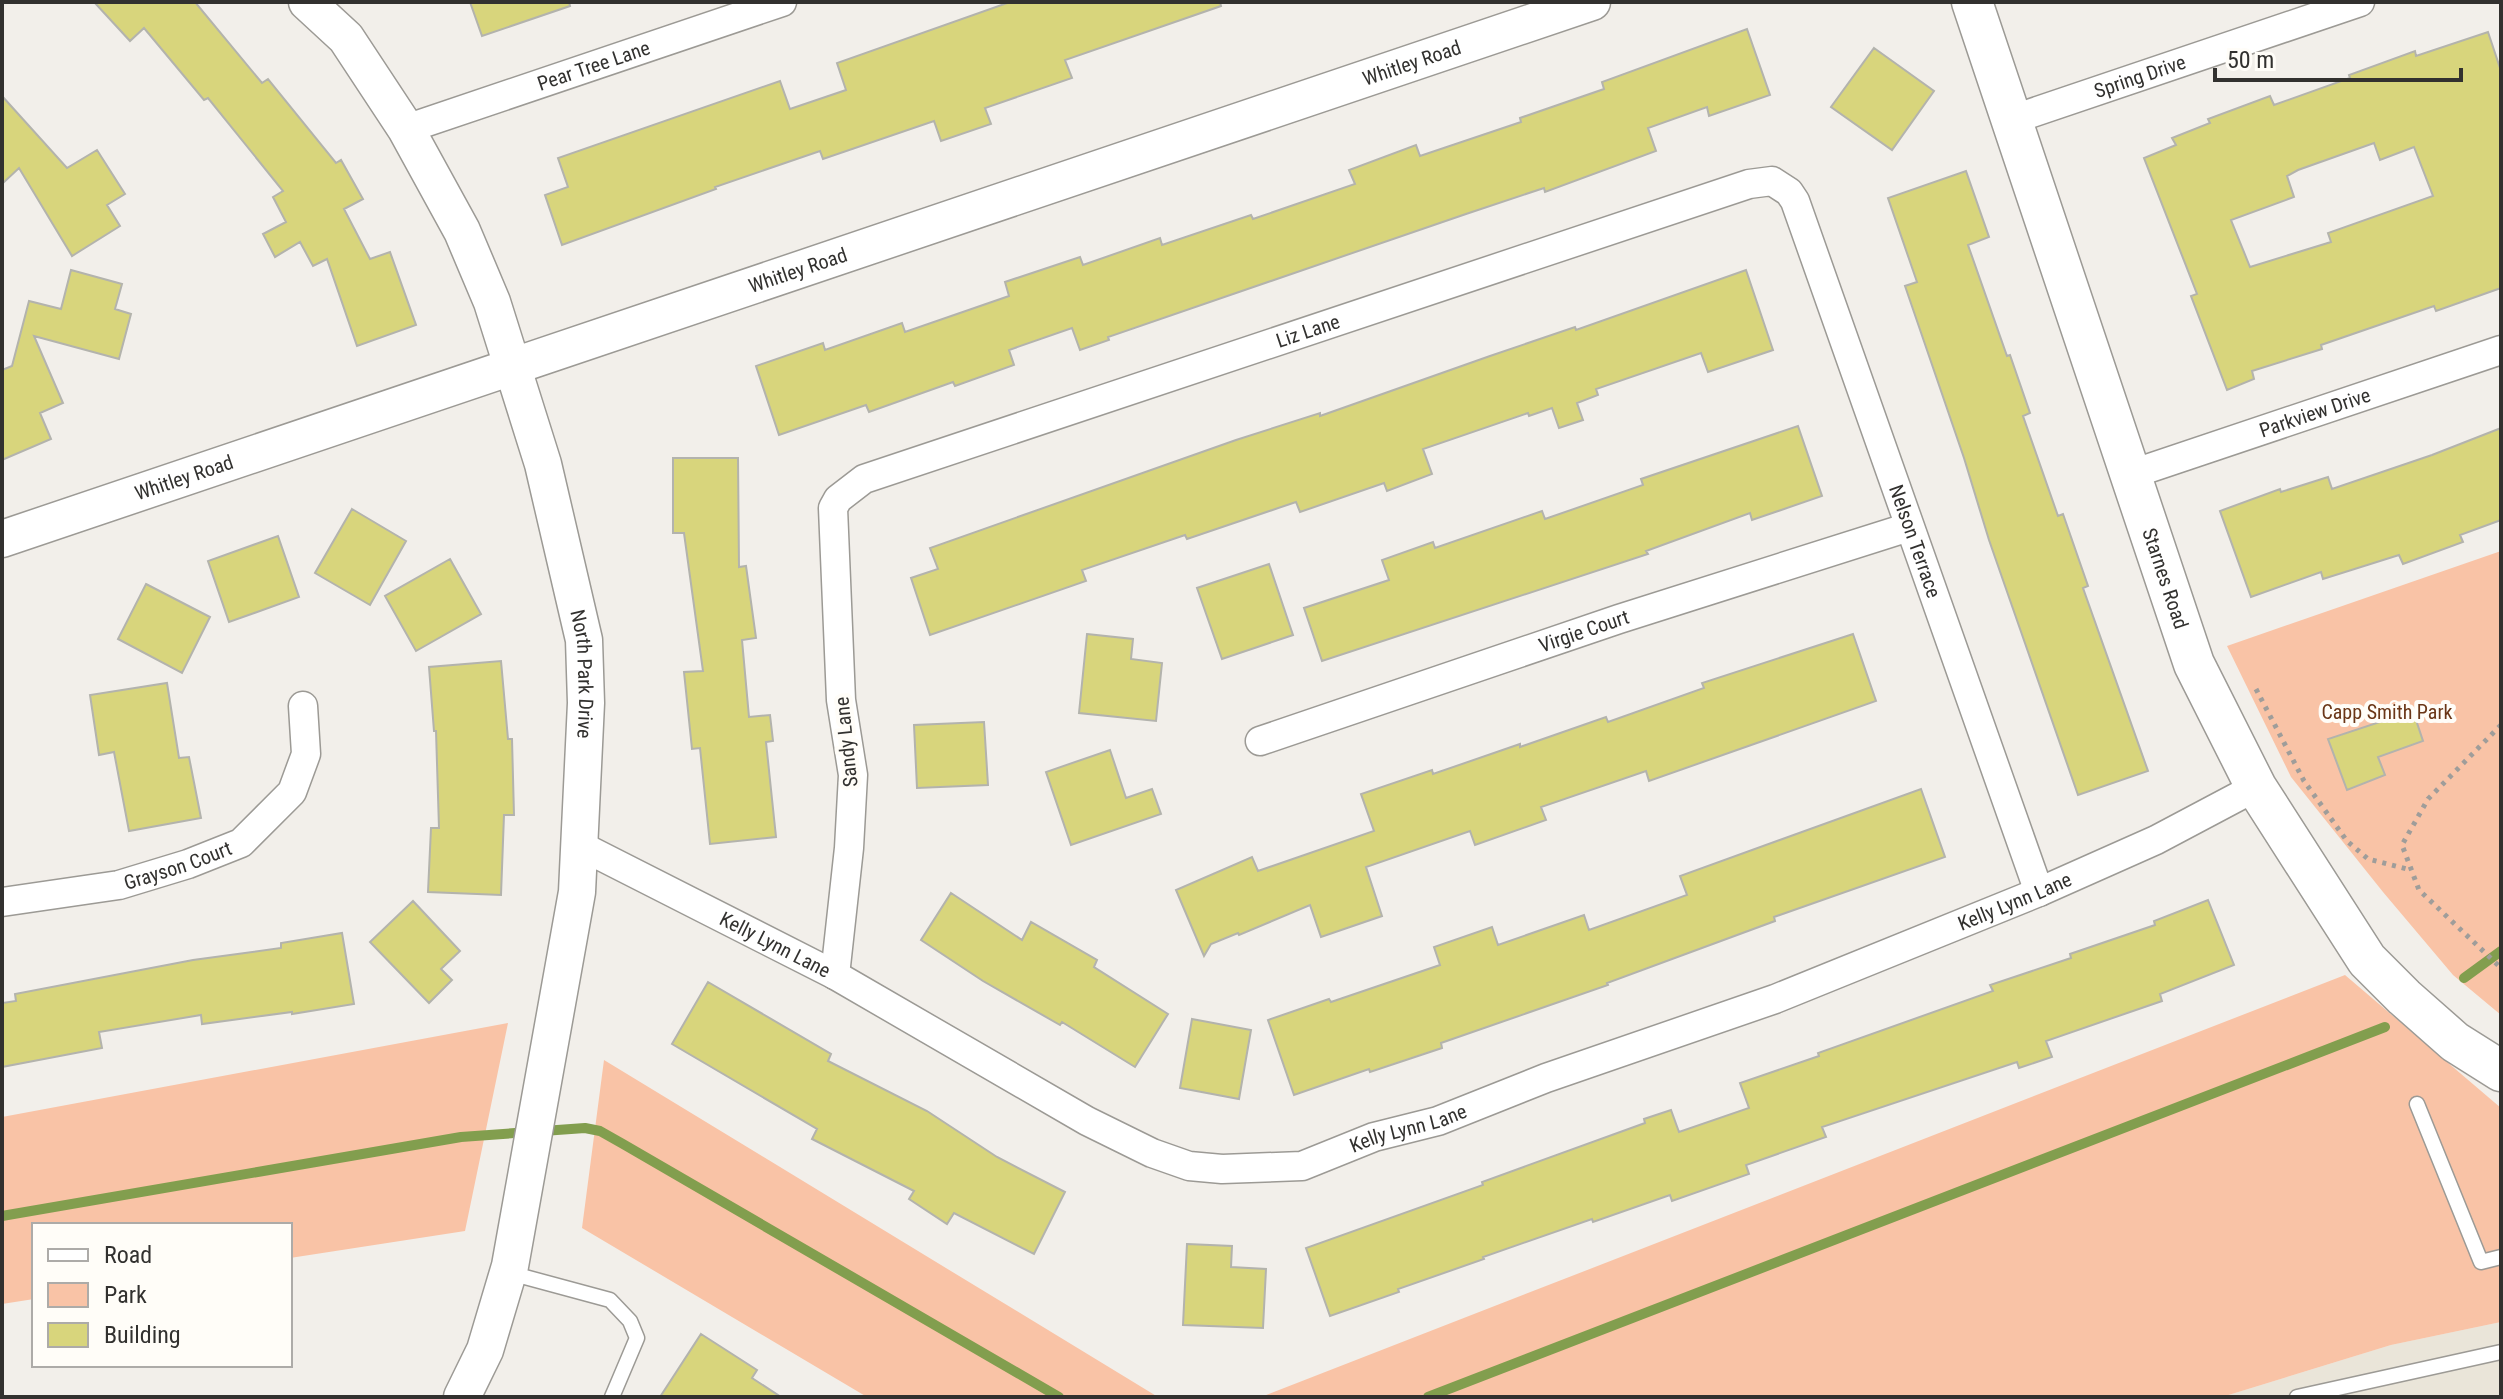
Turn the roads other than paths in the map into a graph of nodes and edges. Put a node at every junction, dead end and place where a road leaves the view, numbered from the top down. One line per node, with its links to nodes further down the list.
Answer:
1 (307, 2): 7 (street, North Park Drive)
2 (782, 2): 7 (street, Pear Tree Lane)
3 (1592, 2): 10 (street, Whitley Road)
4 (1972, 2): 6 (main road, Starnes Road)
5 (2360, 2): 6 (street, Spring Drive)
6 (2011, 120): 11 (main road, Starnes Road)
7 (406, 129): 10 (street, North Park Drive)
8 (1789, 192): 12 (street, Liz Lane); 13 (street, Nelson Terrace)
9 (2501, 350): 11 (street, Parkview Drive)
10 (512, 367): 14 (street, Whitley Road); 18 (street, North Park Drive)
11 (2129, 475): 17 (main road, Starnes Road)
12 (833, 508): 21 (street, Sandy Lane)
13 (1909, 527): 16 (street, Virgie Court); 19 (street, Nelson Terrace)
14 (2, 539)
15 (303, 706): 20 (street, Grayson Court)
16 (1260, 741)
17 (2256, 787): 19 (street, Kelly Lynn Lane); 22 (main road, Starnes Road)
18 (579, 845): 21 (street, Kelly Lynn Lane); 25 (street, North Park Drive)
19 (2039, 892): 21 (street, Kelly Lynn Lane)
20 (2, 902)
21 (835, 975)
22 (2501, 1071)
23 (2417, 1104): 24 (lane)
24 (2501, 1257)
25 (508, 1273): 27 (street, North Park Drive); 28 (lane)
26 (2501, 1352): 29 (lane)
27 (462, 1397)
28 (612, 1397)
29 (2297, 1397)

